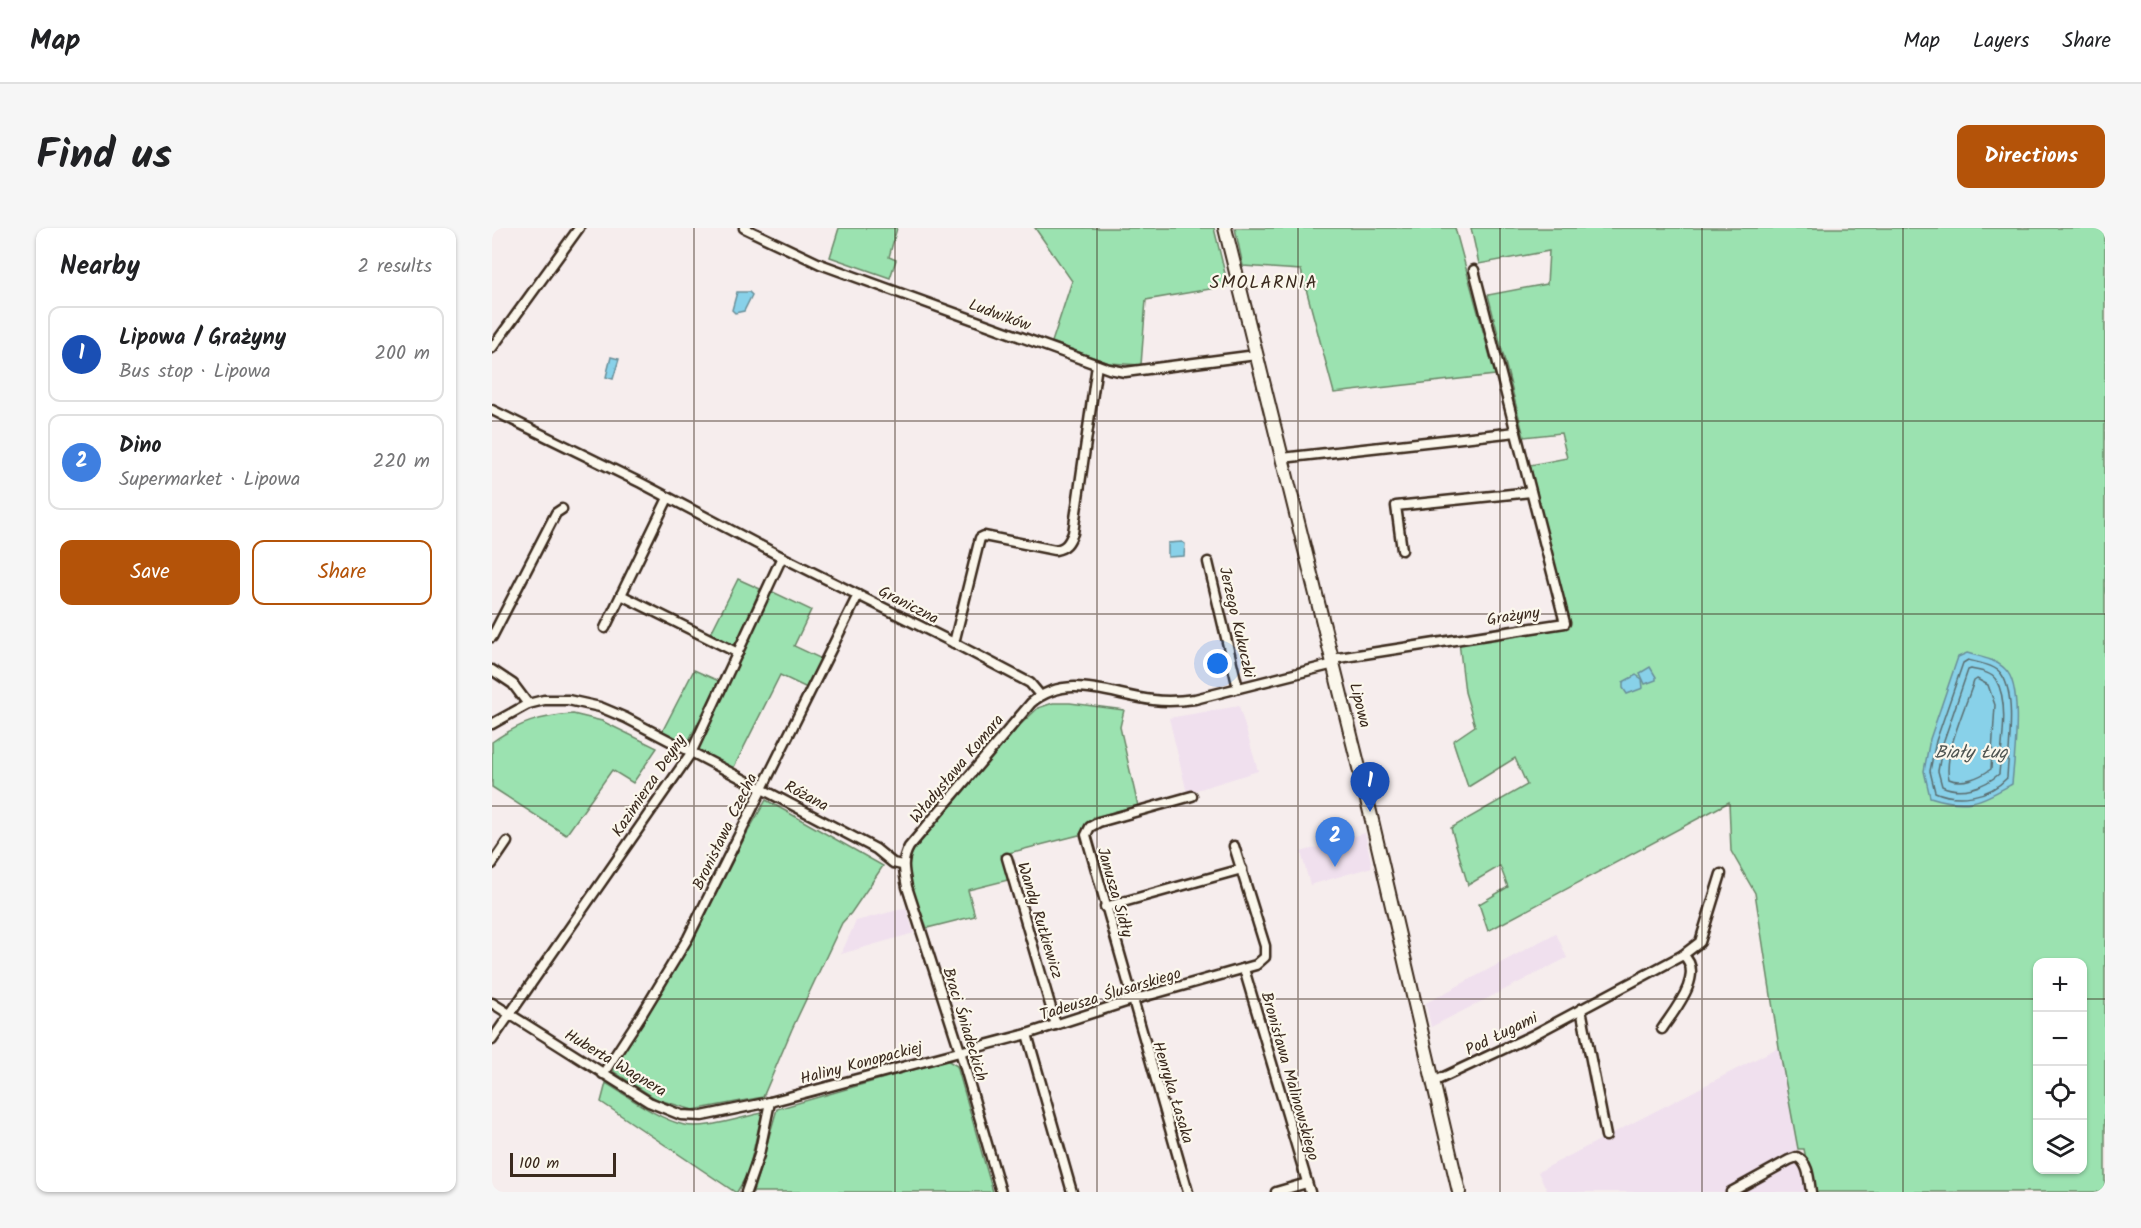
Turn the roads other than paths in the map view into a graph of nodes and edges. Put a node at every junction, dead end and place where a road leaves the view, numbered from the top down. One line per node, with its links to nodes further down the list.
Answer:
1 (579, 228): 5 (street)
2 (744, 228): 7 (street, Ludwików)
3 (1224, 228): 6 (main road, Lipowa)
4 (1474, 270): 9 (street, Grażyny)
5 (492, 348)
6 (1256, 355): 7 (street, Ludwików); 10 (main road, Lipowa)
7 (1098, 365): 21 (street)
8 (492, 410): 12 (street, Graniczna)
9 (1516, 432): 10 (street); 11 (street, Grażyny)
10 (1282, 458): 23 (main road, Lipowa)
11 (1531, 492): 14 (street); 23 (street, Grażyny)
12 (668, 498): 15 (street, Graniczna); 17 (street)
13 (562, 509): 20 (street)
14 (1402, 549)
15 (782, 557): 18 (street, Graniczna); 22 (street, Kazimierza Deyny)
16 (1208, 562): 25 (street, Jerzego Kukuczki)
17 (621, 595): 19 (street); 22 (street)
18 (858, 595): 21 (street, Graniczna); 30 (street, Bronisława Czecha)
19 (605, 628)
20 (492, 636)
21 (954, 643): 26 (street, Graniczna)
22 (738, 653): 29 (street, Kazimierza Deyny)
23 (1333, 662): 25 (street); 52 (main road, Lipowa)
24 (492, 670): 27 (street)
25 (1238, 688): 26 (street)
26 (1040, 695): 36 (street, Władysława Komara)
27 (528, 704): 28 (street, Różana); 29 (street, Różana)
28 (492, 724)
29 (691, 753): 30 (street, Różana); 45 (street, Kazimierza Deyny)
30 (762, 789): 36 (street, Różana); 51 (street, Bronisława Czecha)
31 (1192, 796): 39 (street, Janusza Sidły)
32 (507, 842): 35 (street)
33 (1234, 846): 37 (street)
34 (1007, 858): 46 (street, Wandy Rutkiewicz)
35 (492, 864)
36 (902, 865): 50 (street, Braci Śniadeckich)
37 (1242, 869): 39 (street); 41 (street, Tadeusza Ślusarskiego)
38 (1722, 874): 40 (street, Pod Ługami)
39 (1105, 907): 42 (street, Janusza Sidły)
40 (1683, 956): 44 (street, Pod Ługami); 47 (street)
41 (1244, 969): 42 (street, Tadeusza Ślusarskiego); 55 (street, Bronisława Malinowskiego)
42 (1132, 1000): 46 (street, Tadeusza Ślusarskiego); 59 (street, Henryka Łasaka)
43 (492, 1003): 45 (street, Huberta Wagnera)
44 (1581, 1009): 52 (street, Pod Ługami); 54 (street)
45 (509, 1014): 49 (street, Kazimierza Deyny); 51 (street, Huberta Wagnera)
46 (1056, 1025): 48 (street, Tadeusza Ślusarskiego)
47 (1662, 1029)
48 (1027, 1034): 50 (street, Tadeusza Ślusarskiego); 58 (street)
49 (492, 1040)
50 (960, 1051): 53 (street, Haliny Konopackiej); 57 (street, Braci Śniadeckich)
51 (603, 1074): 53 (street, Huberta Wagnera)
52 (1433, 1082): 61 (main road, Lipowa)
53 (770, 1102): 56 (street)
54 (1606, 1136)
55 (1308, 1188): 60 (street)
56 (746, 1192)
57 (1001, 1192)
58 (1072, 1192)
59 (1188, 1192)
60 (1276, 1192)
61 (1459, 1192)
62 (1731, 1192): 63 (street)
63 (1811, 1192)

